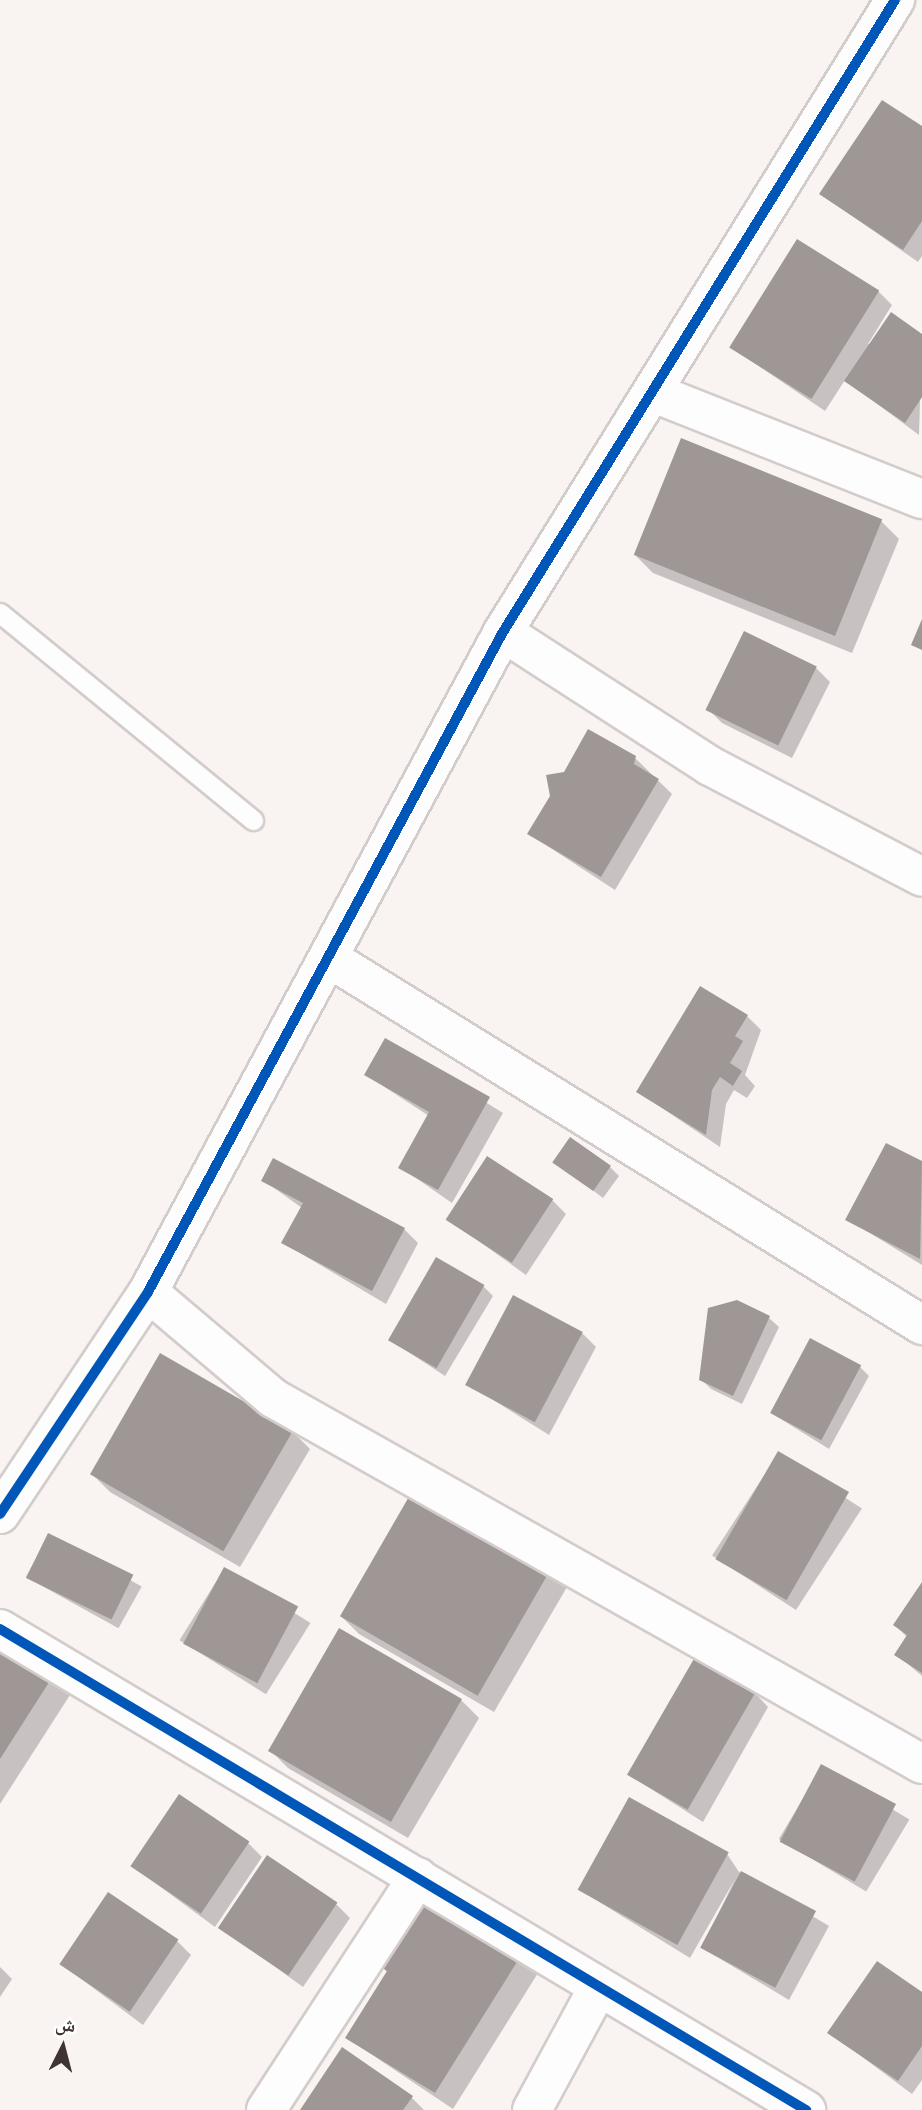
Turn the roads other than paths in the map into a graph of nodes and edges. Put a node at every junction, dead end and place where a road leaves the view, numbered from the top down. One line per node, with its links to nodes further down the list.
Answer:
1 (895, 0): 2 (street)
2 (654, 393): 3 (street); 5 (street)
3 (920, 494)
4 (0, 613): 6 (lane)
5 (503, 632): 7 (street); 8 (street)
6 (253, 820)
7 (922, 877)
8 (332, 960): 9 (street); 10 (street)
9 (148, 1292): 11 (street); 13 (street)
10 (922, 1325)
11 (0, 1514)
12 (0, 1629): 14 (street)
13 (922, 1764)
14 (418, 1877): 15 (street); 16 (street)
15 (598, 1988): 17 (street); 18 (street)
16 (266, 2110)
17 (532, 2110)
18 (806, 2110)

